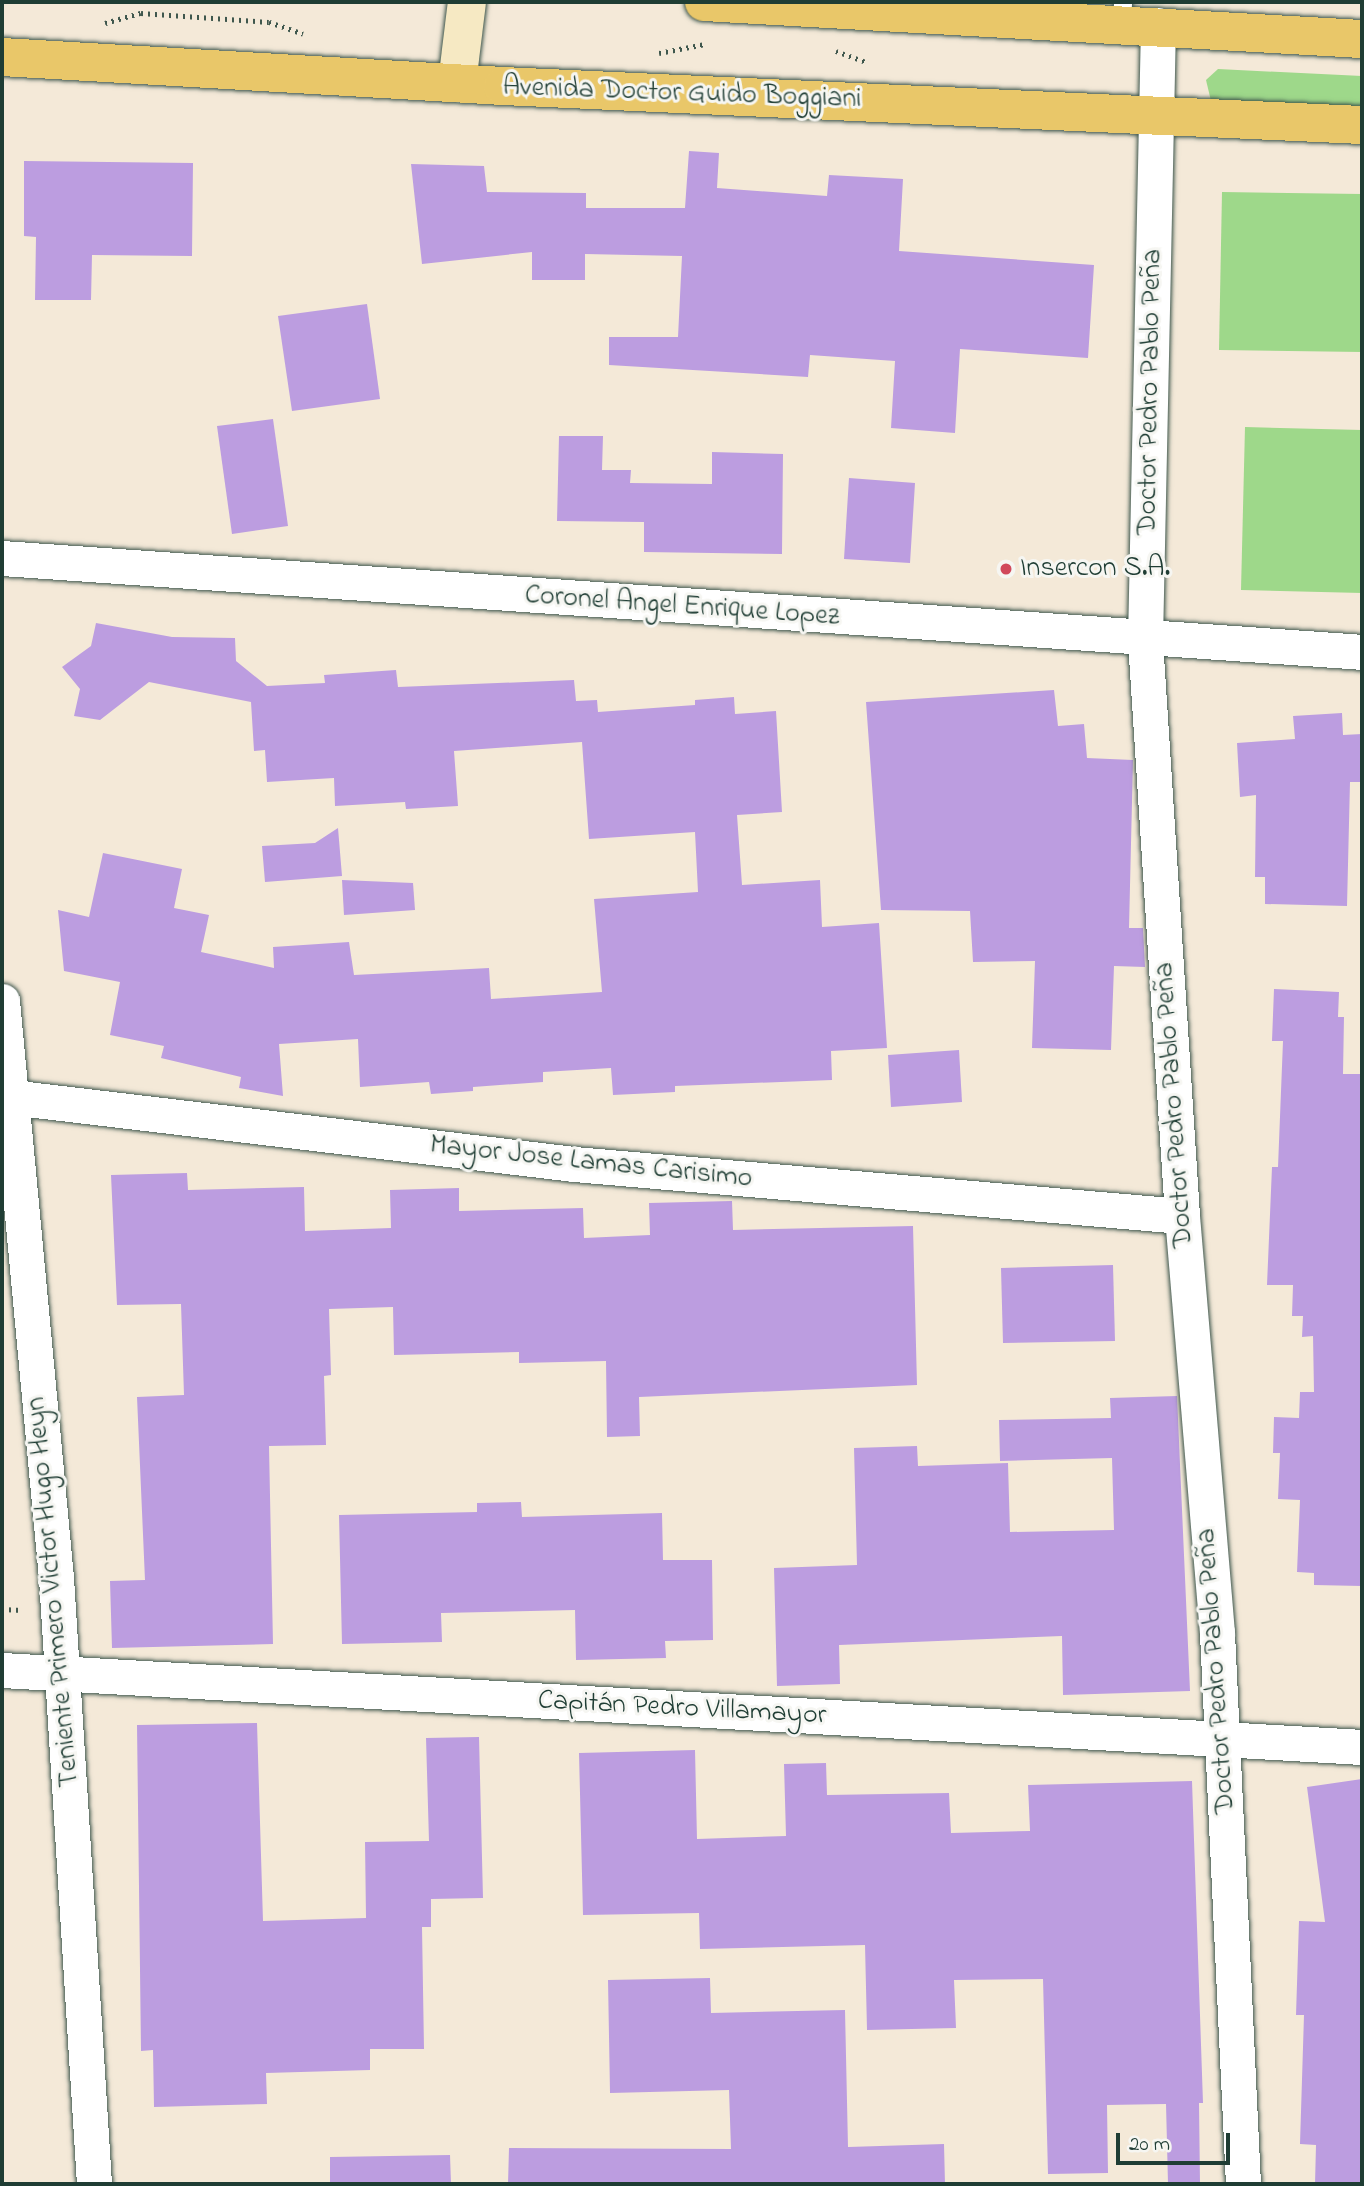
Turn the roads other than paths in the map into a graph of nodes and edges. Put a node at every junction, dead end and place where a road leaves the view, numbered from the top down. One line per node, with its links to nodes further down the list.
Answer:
1 (467, 2): 6 (street)
2 (704, 2): 3 (main road)
3 (1134, 17): 4 (main road); 7 (street, Doctor Pedro Pablo Peña)
4 (1362, 39)
5 (2, 57): 6 (main road, Avenida Doctor Guido Boggiani)
6 (457, 83): 7 (main road, Avenida Doctor Guido Boggiani)
7 (1154, 114): 8 (main road, Avenida Doctor Guido Boggiani); 10 (street, Doctor Pedro Pablo Peña)
8 (1362, 125)
9 (2, 558): 10 (street, Coronel Angel Enrique Lopez)
10 (1145, 640): 11 (street, Coronel Angel Enrique Lopez); 14 (street, Doctor Pedro Pablo Peña)
11 (1362, 652)
12 (2, 1001): 13 (street, Teniente Primero Victor Hugo Heyn)
13 (7, 1096): 14 (street, Mayor Jose Lamas Carisimo); 16 (street, Teniente Primero Victor Hugo Heyn)
14 (1181, 1216): 17 (street, Doctor Pedro Pablo Peña)
15 (2, 1670): 16 (street, Capitán Pedro Villamayor)
16 (62, 1674): 17 (street, Capitán Pedro Villamayor); 19 (street, Teniente Primero Victor Hugo Heyn)
17 (1223, 1740): 18 (street, Capitán Pedro Villamayor); 20 (street, Doctor Pedro Pablo Peña)
18 (1362, 1747)
19 (94, 2184)
20 (1243, 2184)

